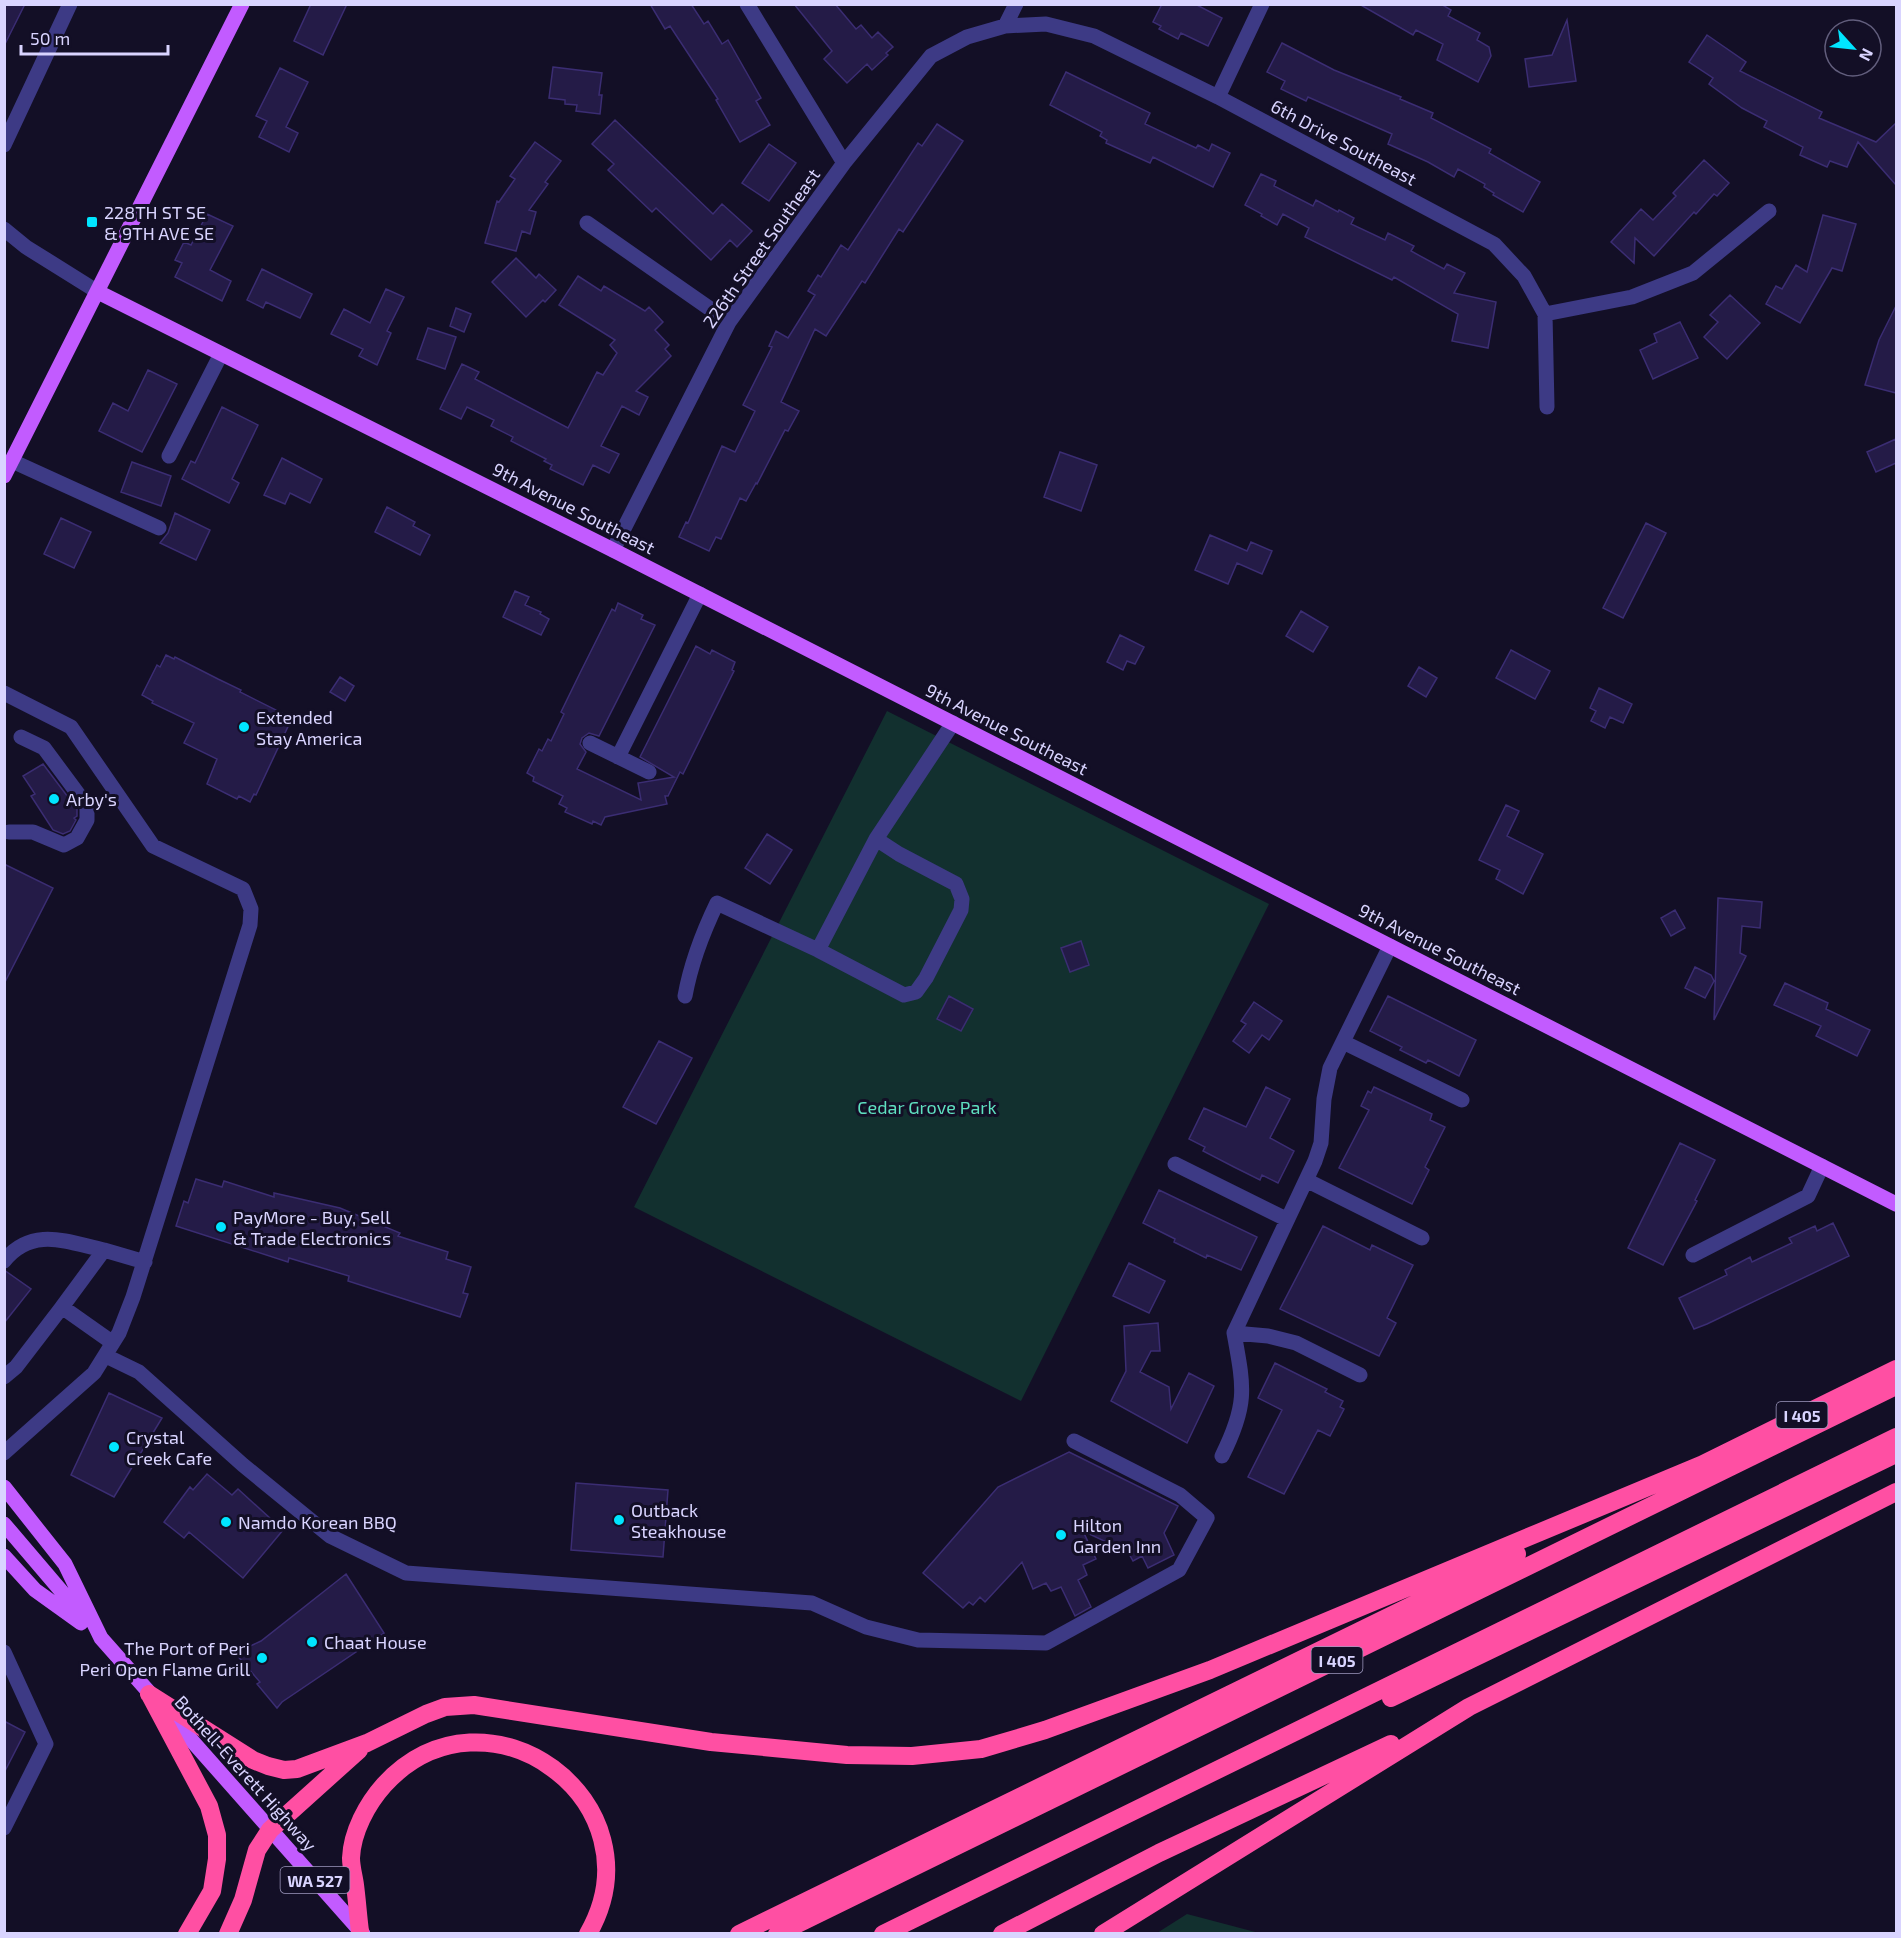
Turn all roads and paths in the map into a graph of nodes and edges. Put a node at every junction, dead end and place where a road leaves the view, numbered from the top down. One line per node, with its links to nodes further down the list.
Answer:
1 (70, 4): 8 (street)
2 (242, 4): 13 (main road)
3 (747, 4): 9 (street)
4 (1016, 4): 6 (street)
5 (1262, 4): 7 (street)
6 (1005, 26): 7 (street, 6th Drive Southeast); 9 (street, 226th Street Southeast)
7 (1218, 97): 14 (street, 6th Drive Southeast)
8 (4, 145)
9 (844, 163): 15 (street, 226th Street Southeast)
10 (1769, 211): 14 (street)
11 (587, 223): 15 (street)
12 (4, 229): 13 (street)
13 (98, 292): 16 (main road, 9th Avenue Southeast); 19 (main road)
14 (1545, 314): 17 (street, 6th Drive Southeast)
15 (729, 322): 22 (street, 226th Street Southeast)
16 (221, 354): 18 (street); 22 (main road, 9th Avenue Southeast)
17 (1547, 407)
18 (169, 456)
19 (12, 461): 20 (main road); 21 (street)
20 (4, 476)
21 (159, 528)
22 (613, 550): 23 (main road, 9th Avenue Southeast)
23 (700, 594): 25 (main road, 9th Avenue Southeast); 28 (street)
24 (4, 693): 46 (street)
25 (953, 723): 31 (street); 32 (main road, 9th Avenue Southeast)
26 (21, 737): 30 (street)
27 (590, 743): 28 (street)
28 (618, 757): 29 (street)
29 (649, 772)
30 (9, 832)
31 (876, 839): 33 (street); 33 (street)
32 (1390, 946): 35 (street); 38 (main road, 9th Avenue Southeast)
33 (818, 950): 34 (street)
34 (685, 996)
35 (1343, 1042): 36 (street); 39 (street)
36 (1462, 1100)
37 (1175, 1164): 41 (street)
38 (1822, 1166): 40 (main road, 9th Avenue Southeast); 44 (street)
39 (1306, 1180): 41 (street); 42 (street)
40 (1896, 1204)
41 (1286, 1219): 48 (street)
42 (1422, 1238)
43 (104, 1250): 45 (street); 46 (street); 47 (street)
44 (1693, 1255)
45 (4, 1261)
46 (145, 1262): 49 (street)
47 (62, 1307): 49 (street); 51 (street)
48 (1234, 1333): 52 (street); 58 (street)
49 (110, 1350): 55 (street); 56 (street)
50 (1896, 1369): 59 (highway, I 405)
51 (10, 1372)
52 (1360, 1376)
53 (1896, 1386): 76 (highway, I 405)
54 (1896, 1437): 77 (highway, I 405)
55 (1074, 1441)
56 (4, 1453)
57 (1896, 1454): 78 (highway)
58 (1222, 1456)
59 (1708, 1462): 68 (highway); 75 (highway, I 405)
60 (4, 1487): 64 (main road, Bothell-Everett Highway)
61 (1896, 1492): 67 (highway)
62 (4, 1524): 64 (main road)
63 (4, 1556): 64 (main road, Bothell-Everett Highway)
64 (101, 1638): 66 (main road, Bothell-Everett Highway)
65 (4, 1652): 69 (street)
66 (149, 1694): 68 (highway); 70 (main road, Bothell-Everett Highway); 72 (highway)
67 (1469, 1707): 79 (highway); 80 (highway)
68 (367, 1743): 70 (highway)
69 (4, 1828)
70 (270, 1830): 71 (main road, Bothell-Everett Highway / WA 527); 73 (highway)
71 (361, 1932): 74 (highway)
72 (187, 1934)
73 (228, 1934)
74 (588, 1934)
75 (739, 1934)
76 (777, 1934)
77 (883, 1934)
78 (903, 1934)
79 (1002, 1934)
80 (1103, 1934)

